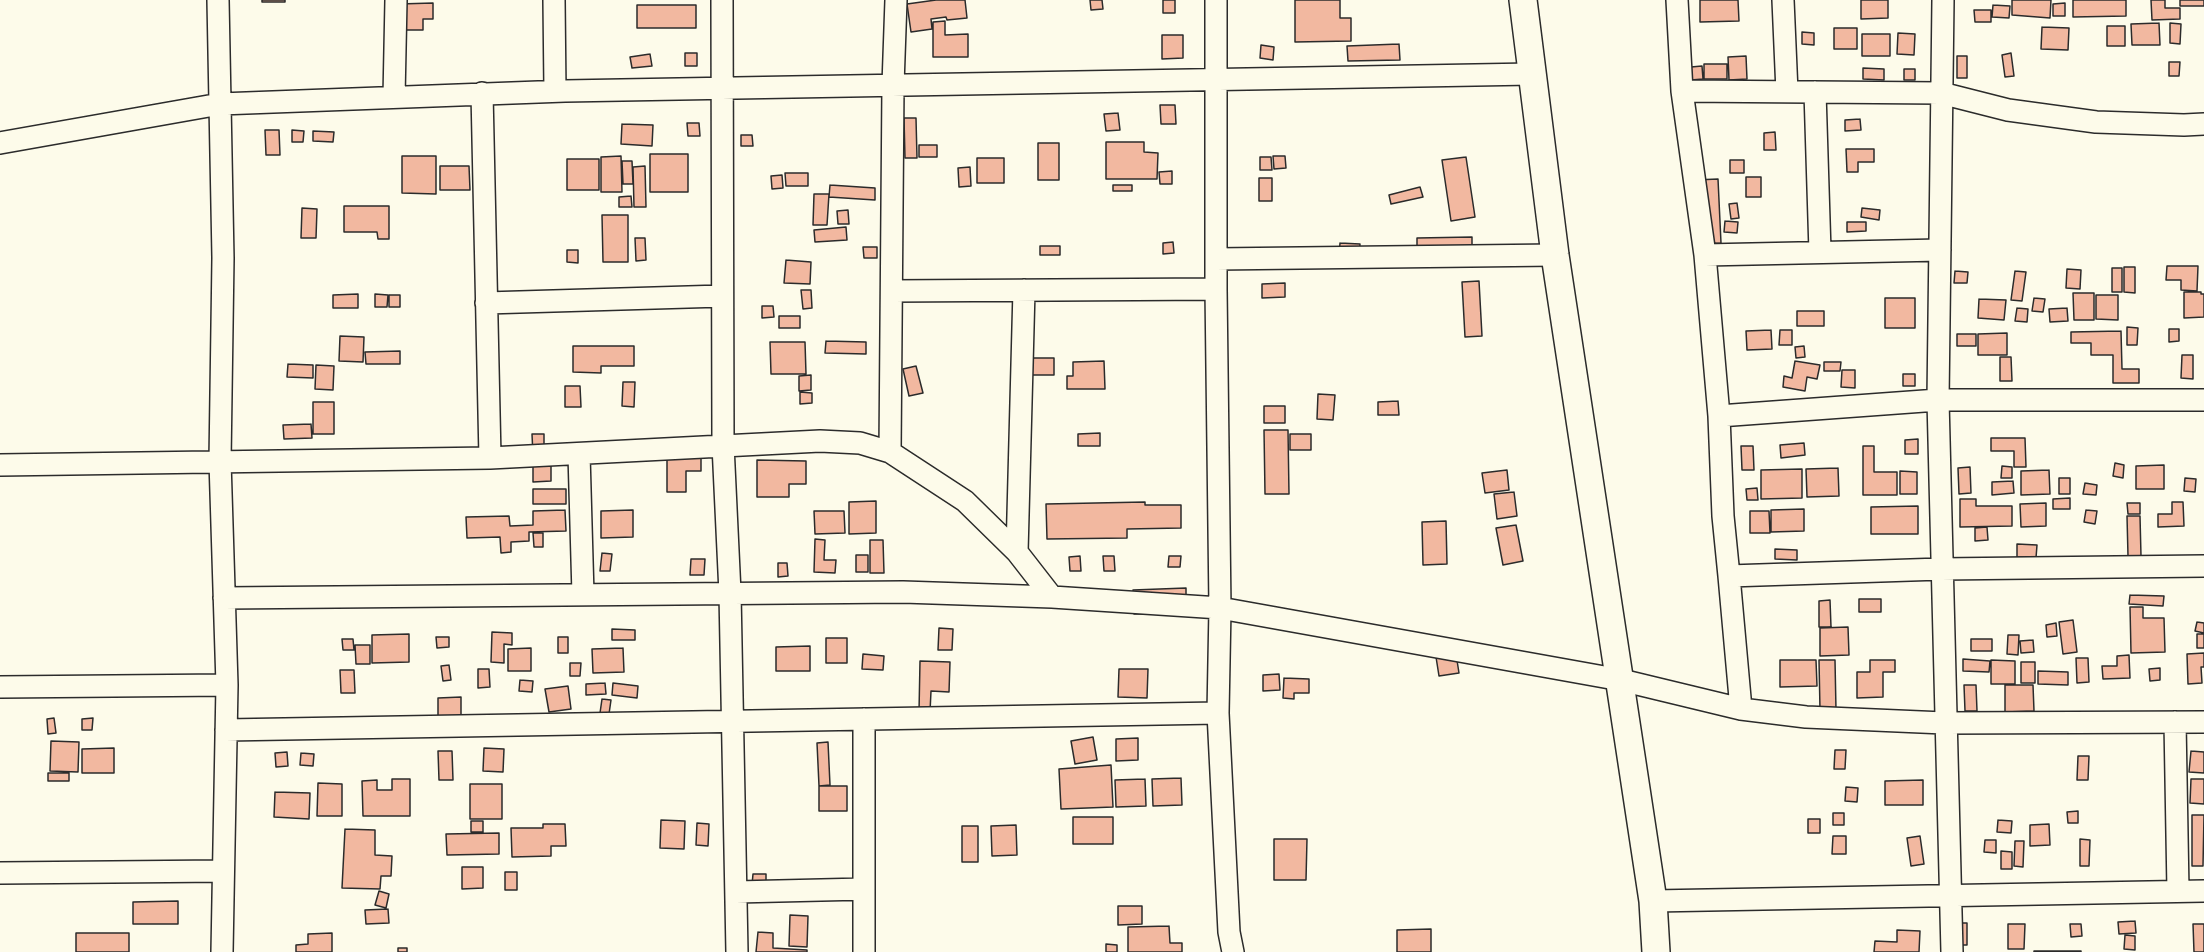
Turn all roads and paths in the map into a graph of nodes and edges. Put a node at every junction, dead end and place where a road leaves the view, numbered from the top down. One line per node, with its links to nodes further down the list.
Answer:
1 (218, 0): 22 (street)
2 (396, 0): 21 (street)
3 (554, 0): 15 (street)
4 (722, 0): 14 (street)
5 (896, 0): 13 (street)
6 (1216, 0): 12 (street)
7 (1523, 0): 11 (main road)
8 (1677, 0): 16 (street)
9 (1783, 0): 17 (street)
10 (1943, 0): 20 (street)
11 (1532, 74): 12 (street); 27 (main road)
12 (1217, 80): 13 (street); 29 (street)
13 (893, 85): 14 (street); 32 (street)
14 (722, 88): 15 (street); 33 (street)
15 (555, 91): 19 (street)
16 (1682, 91): 17 (street); 28 (street)
17 (1787, 92): 18 (street)
18 (1815, 92): 20 (street); 26 (street)
19 (482, 93): 21 (street); 34 (street)
20 (1941, 93): 23 (street); 25 (street)
21 (394, 97): 22 (street)
22 (220, 104): 24 (street); 42 (street)
23 (2204, 124)
24 (0, 143)
25 (1940, 250): 26 (street); 35 (street)
26 (1820, 252): 28 (street)
27 (1556, 255): 29 (street); 53 (main road)
28 (1704, 255): 37 (street)
29 (1216, 259): 30 (street)
30 (1216, 289): 31 (street); 52 (street)
31 (1024, 290): 32 (street); 44 (street)
32 (892, 291): 39 (street)
33 (722, 296): 34 (street); 38 (street)
34 (486, 303): 41 (street)
35 (1938, 400): 36 (street); 37 (street); 46 (street)
36 (2204, 400)
37 (1719, 416): 47 (street)
38 (723, 445): 39 (street); 40 (street); 48 (street)
39 (890, 452): 44 (street)
40 (579, 454): 41 (street); 49 (street)
41 (490, 458): 42 (street)
42 (219, 461): 43 (street); 51 (street)
43 (0, 465)
44 (1017, 552): 50 (street)
45 (2204, 566): 46 (street)
46 (1941, 569): 47 (street); 62 (street)
47 (1729, 576): 56 (street)
48 (730, 593): 49 (street); 50 (street); 59 (street)
49 (583, 595): 51 (street)
50 (1052, 597): 52 (street)
51 (224, 598): 54 (street)
52 (1220, 608): 53 (street); 57 (street)
53 (1621, 680): 56 (street); 71 (main road)
54 (227, 685): 55 (street); 63 (street)
55 (0, 687)
56 (1741, 709): 62 (street)
57 (1218, 713): 58 (street); 75 (street)
58 (864, 719): 59 (street); 66 (street)
59 (733, 720): 63 (street); 69 (street)
60 (2175, 722): 61 (street); 62 (street); 67 (street)
61 (2204, 722)
62 (1944, 723): 70 (street)
63 (226, 730): 64 (street)
64 (223, 871): 65 (street); 72 (street)
65 (0, 873)
66 (864, 889): 69 (street); 74 (street)
67 (2178, 891): 68 (street); 70 (street)
68 (2204, 891)
69 (736, 892): 73 (street)
70 (1950, 895): 71 (street); 77 (street)
71 (1653, 901): 76 (main road)
72 (222, 952)
73 (737, 952)
74 (864, 952)
75 (1233, 952)
76 (1656, 952)
77 (1952, 952)

